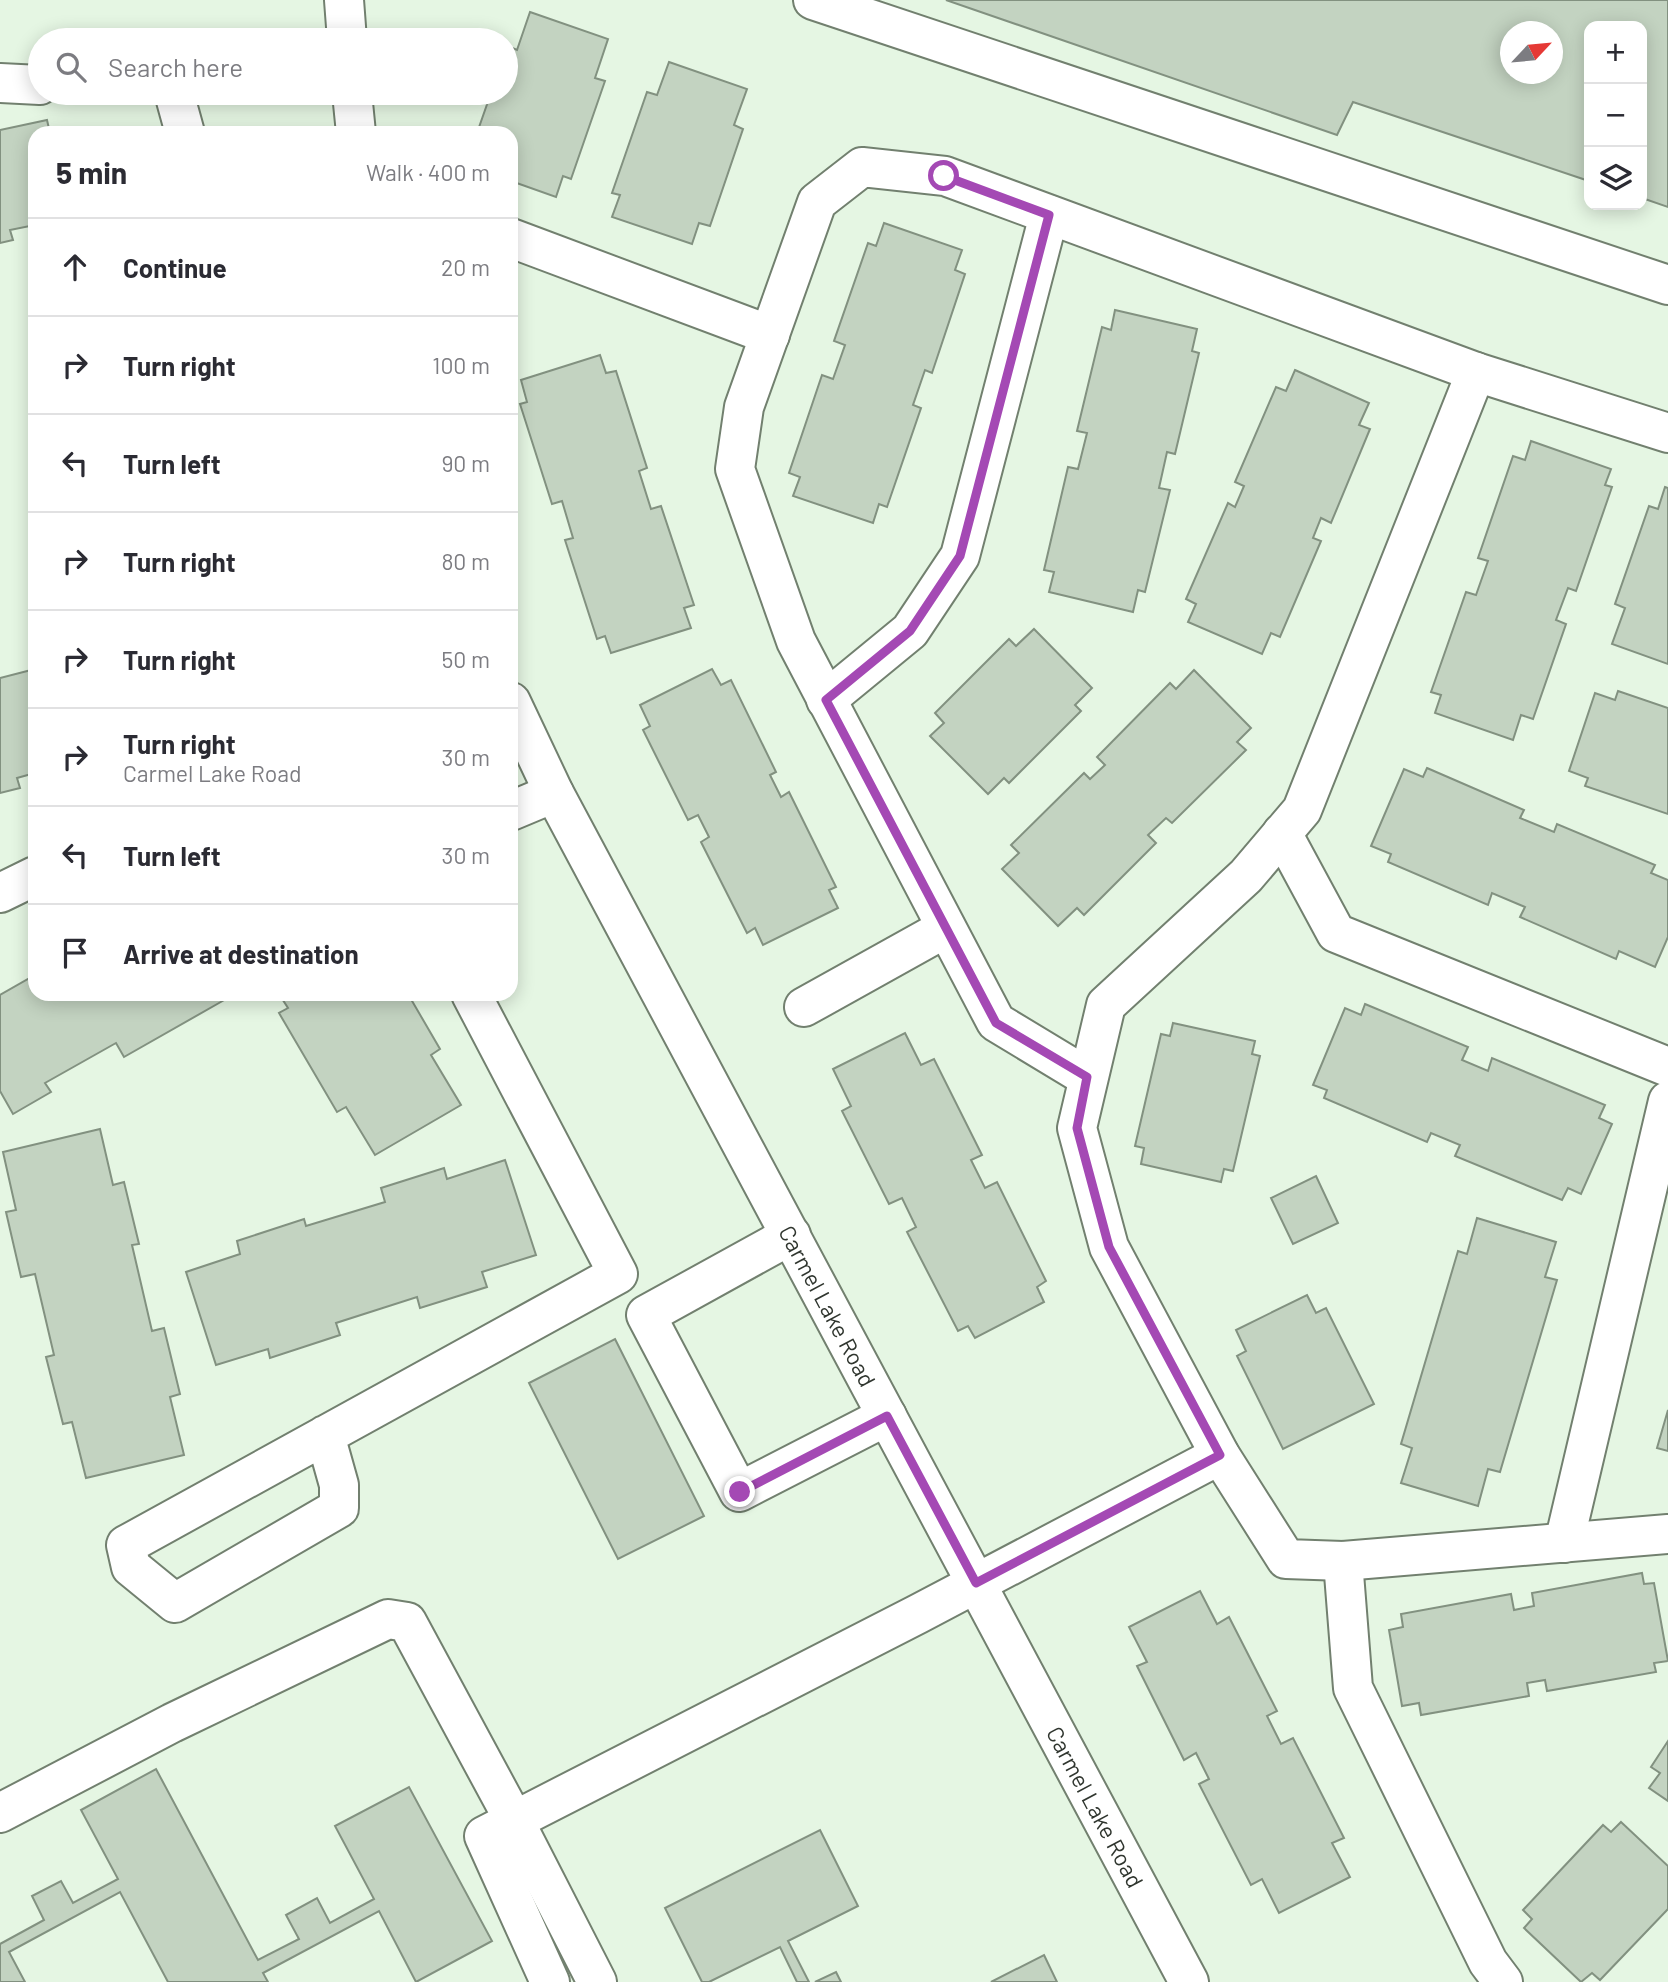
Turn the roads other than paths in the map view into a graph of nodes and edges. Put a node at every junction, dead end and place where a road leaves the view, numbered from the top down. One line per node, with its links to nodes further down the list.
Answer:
1 (344, 0): 3 (street)
2 (813, 0): 12 (street)
3 (346, 28)
4 (0, 83): 5 (street)
5 (28, 84)
6 (177, 105): 8 (street)
7 (353, 105): 9 (street)
8 (183, 126)
9 (355, 126)
10 (1049, 215): 13 (street); 14 (street); 16 (street)
11 (518, 241): 13 (street)
12 (1668, 285)
13 (770, 335): 16 (street)
14 (1476, 372): 15 (street); 20 (street)
15 (1668, 433)
16 (826, 700): 23 (street)
17 (518, 717): 18 (street, Carmel Lake Road)
18 (554, 793): 19 (street); 29 (street, Carmel Lake Road)
19 (518, 808)
20 (1282, 833): 26 (street); 27 (street)
21 (28, 879): 22 (street)
22 (0, 893)
23 (946, 928): 25 (street); 27 (street)
24 (475, 1001): 31 (street)
25 (804, 1007)
26 (1668, 1067)
27 (1087, 1077): 32 (street)
28 (1668, 1101): 34 (street)
29 (791, 1235): 30 (street, Carmel Lake Road); 30 (street)
30 (887, 1416): 36 (street, Carmel Lake Road)
31 (325, 1435): 31 (street)
32 (1220, 1455): 35 (street); 36 (street)
33 (1668, 1534): 34 (street)
34 (1564, 1543): 35 (street)
35 (1343, 1561): 42 (street)
36 (976, 1583): 38 (street); 41 (street, Carmel Lake Road)
37 (0, 1814): 38 (street)
38 (515, 1822): 39 (street); 40 (street)
39 (550, 1982)
40 (597, 1982)
41 (1189, 1982)
42 (1503, 1982)

